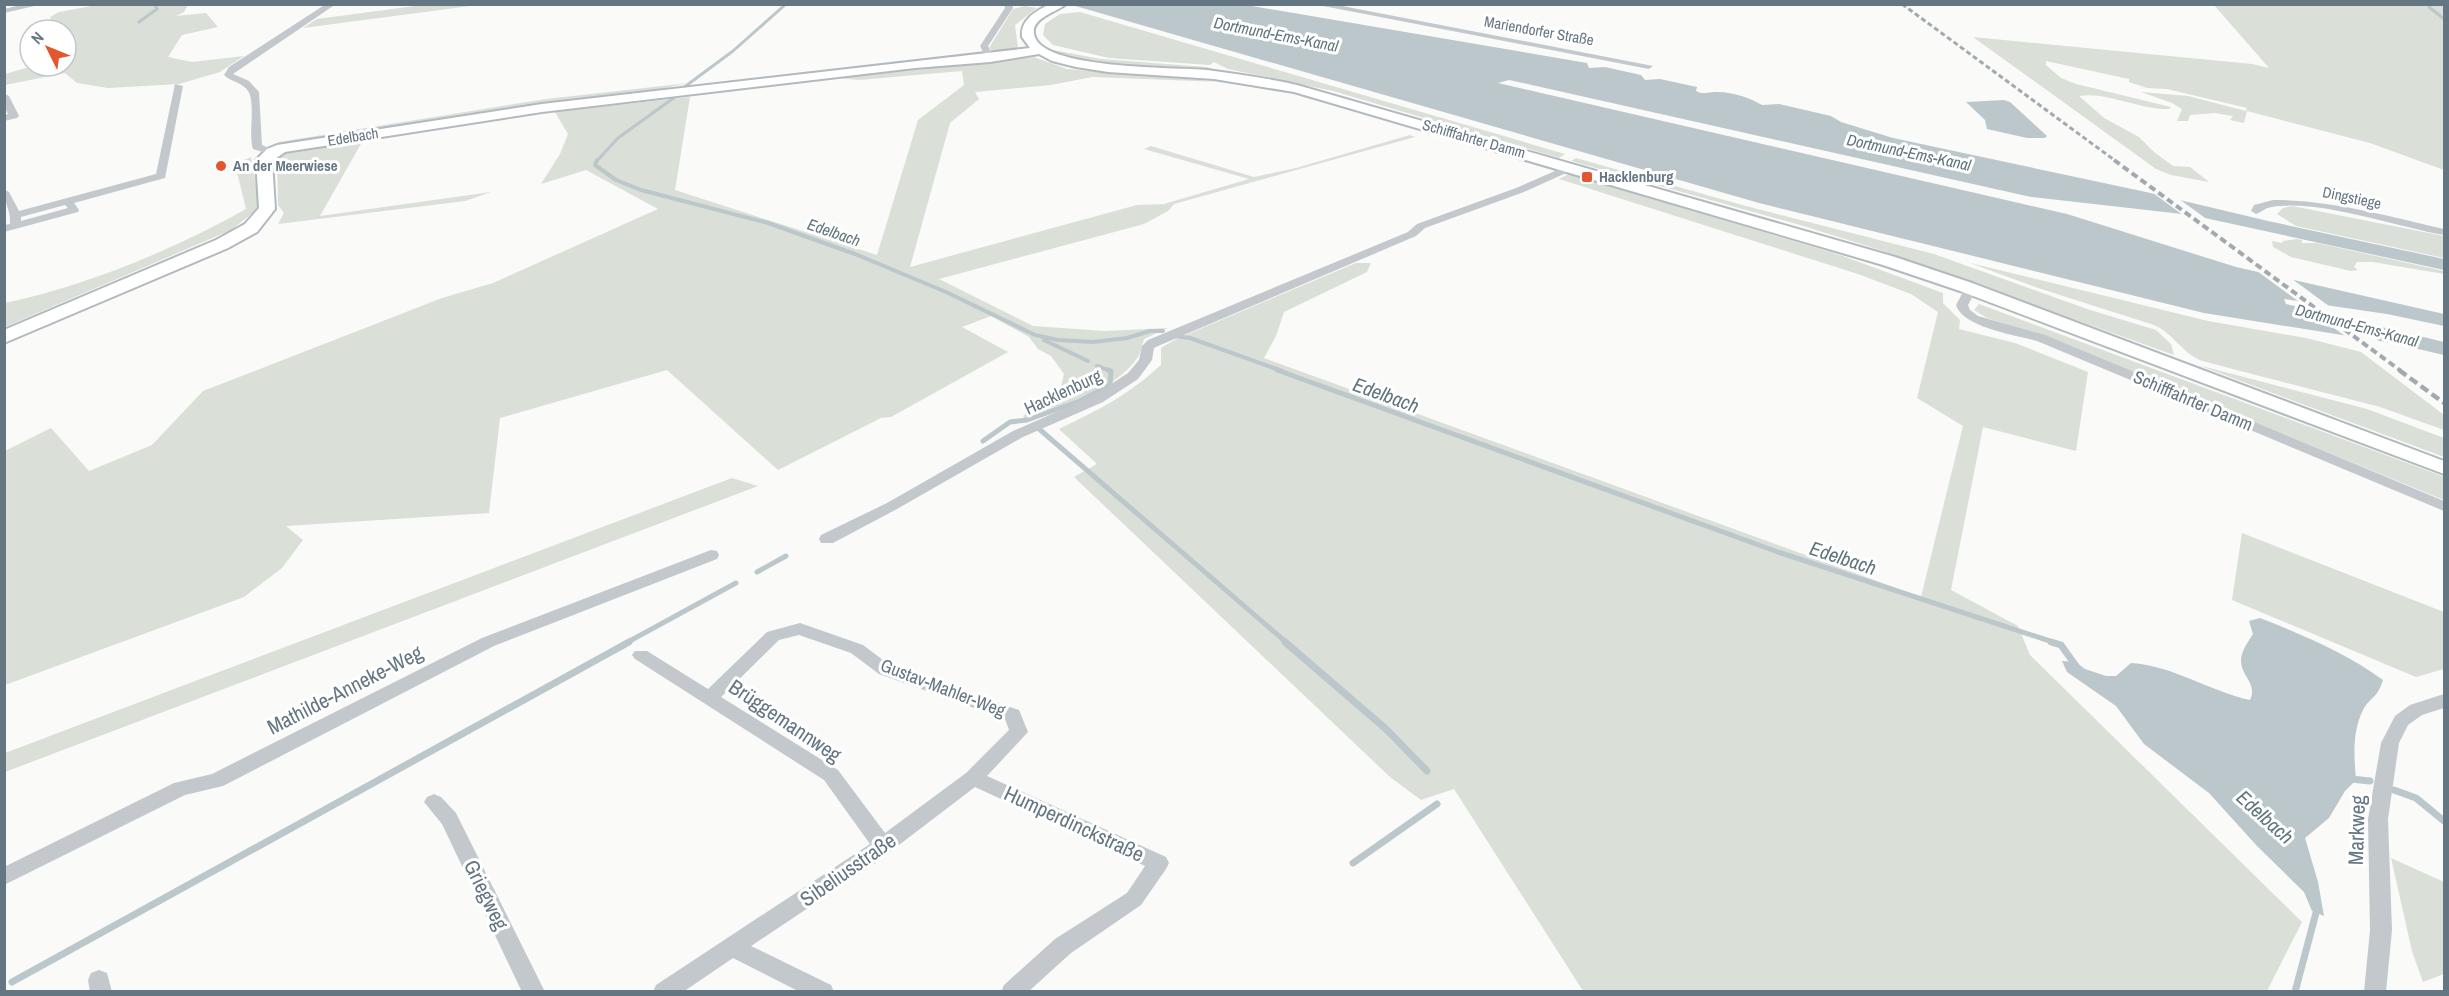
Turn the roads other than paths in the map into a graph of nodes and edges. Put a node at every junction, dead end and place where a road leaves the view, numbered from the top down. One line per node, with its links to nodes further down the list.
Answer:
1 (39, 4): 6 (street)
2 (332, 4): 13 (street)
3 (1008, 4): 8 (street)
4 (1317, 4): 9 (street, Mariendorfer Straße)
5 (1058, 5): 7 (main road)
6 (4, 11)
7 (1041, 50): 8 (main road, Edelbach); 14 (main road, Schifffahrter Damm)
8 (990, 58): 13 (main road, Edelbach)
9 (1649, 66)
10 (178, 86): 17 (street)
11 (4, 96): 12 (street)
12 (4, 118)
13 (272, 152): 20 (main road)
14 (1571, 167): 19 (main road, Schifffahrter Damm); 23 (street, Hacklenburg)
15 (4, 192): 17 (street)
16 (2256, 211): 18 (street, Dingstiege)
17 (12, 223)
18 (2445, 232)
19 (1966, 287): 21 (main road, Schifffahrter Damm); 22 (street, Schifffahrter Damm)
20 (4, 337)
21 (2445, 468)
22 (2445, 506)
23 (827, 539)
24 (711, 555): 32 (street, Mathilde-Anneke-Weg)
25 (641, 655): 26 (street, Brüggemannweg)
26 (709, 698): 28 (street, Gustav-Mahler-Weg); 31 (street, Brüggemannweg)
27 (2445, 701): 38 (street, Markweg)
28 (1019, 732): 29 (street, Sibeliusstraße)
29 (973, 778): 31 (street, Sibeliusstraße); 37 (street, Humperdinckstraße)
30 (434, 802): 34 (street, Griegweg)
31 (883, 846): 33 (street, Sibeliusstraße)
32 (4, 877)
33 (733, 948): 35 (street, Sibeliusstraße); 36 (street)
34 (534, 992)
35 (664, 992)
36 (824, 992)
37 (1012, 992)
38 (2374, 992)

